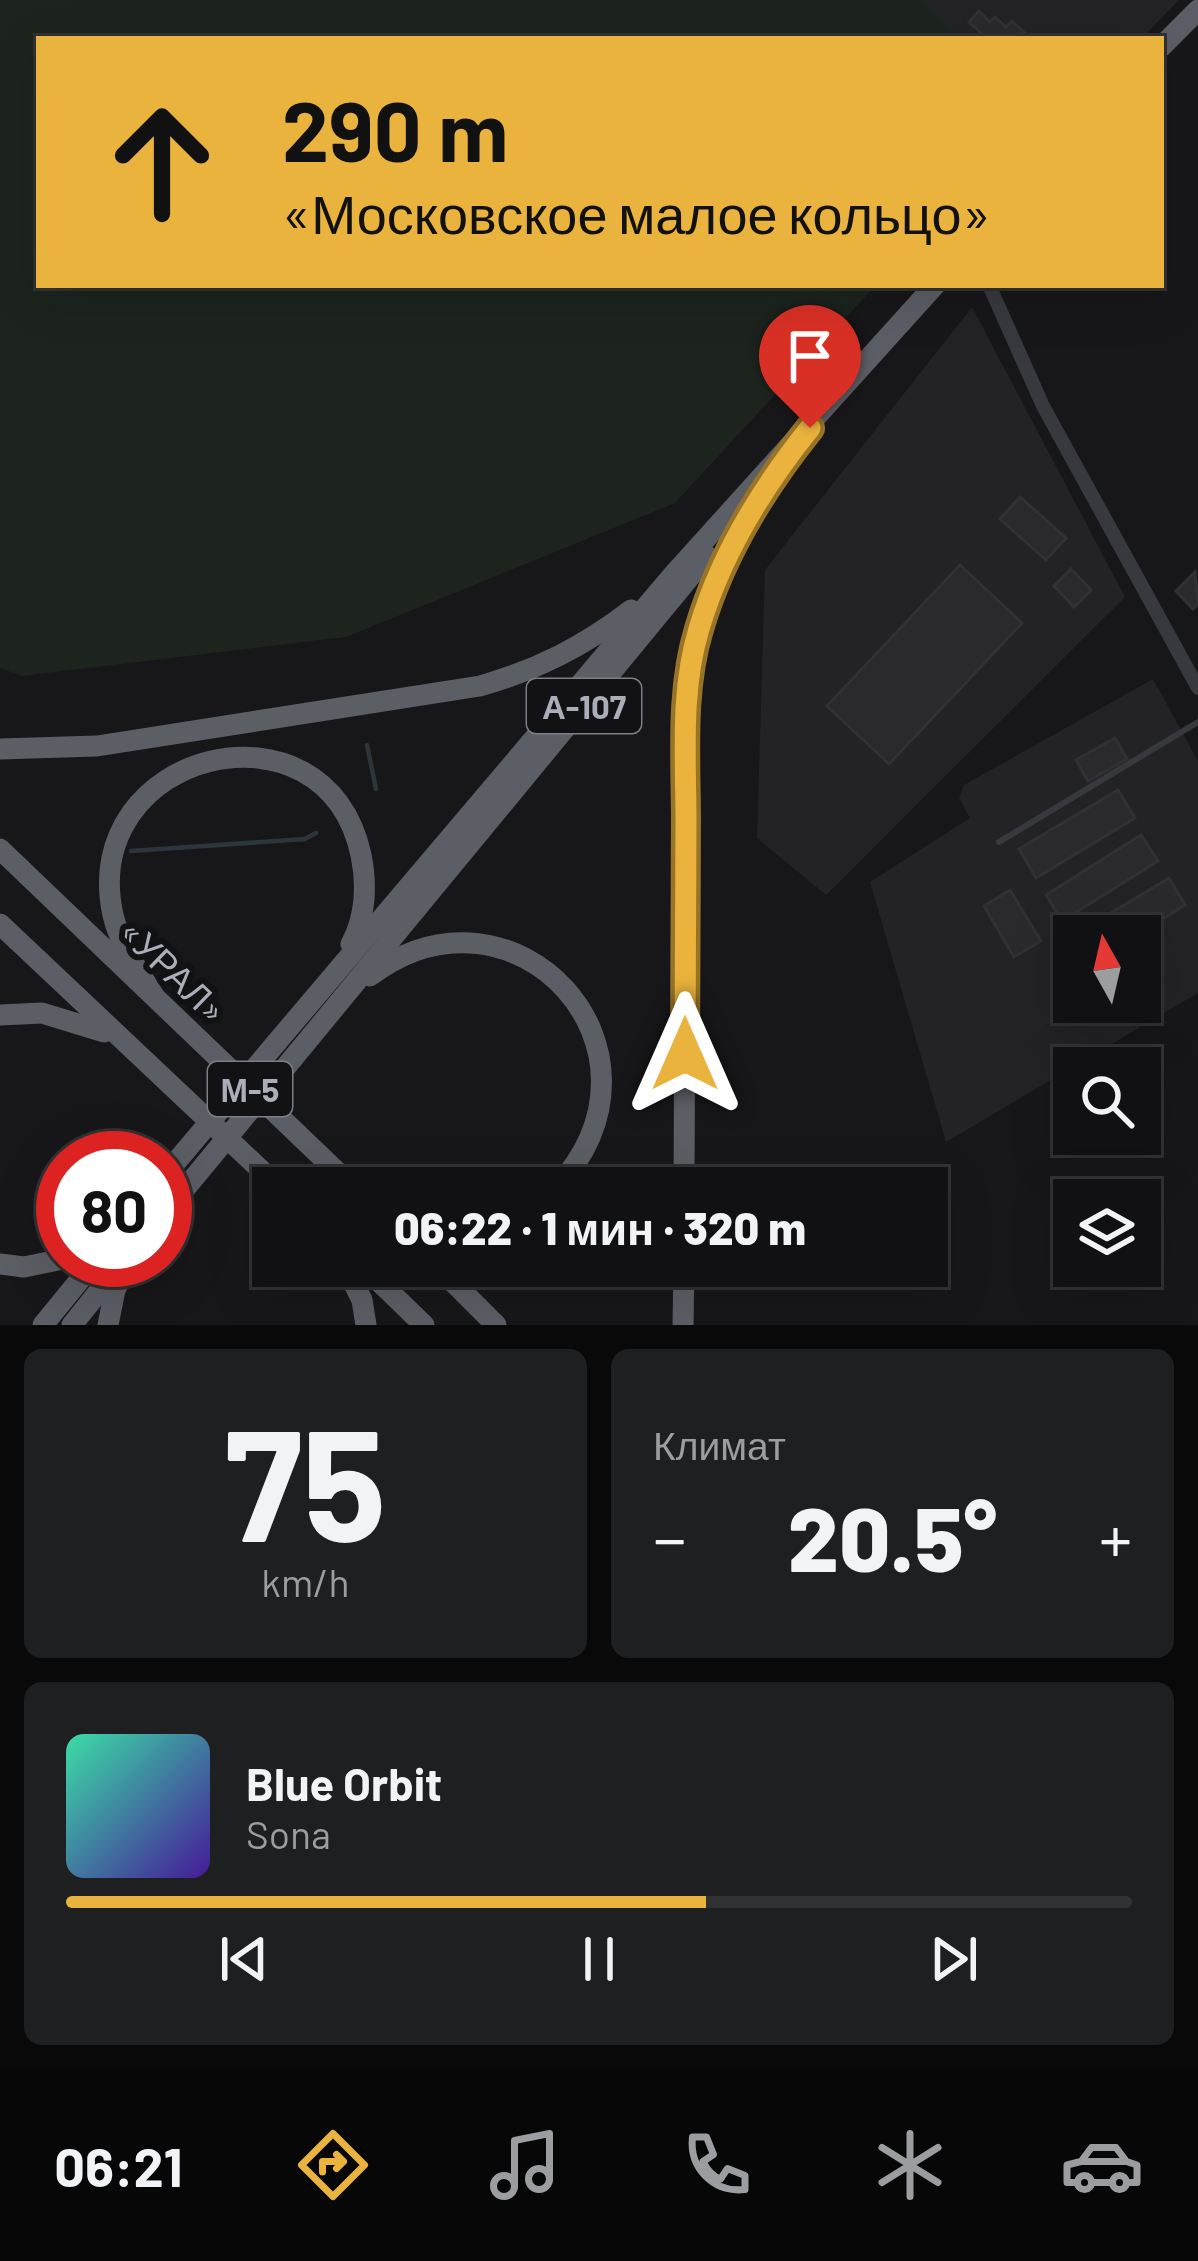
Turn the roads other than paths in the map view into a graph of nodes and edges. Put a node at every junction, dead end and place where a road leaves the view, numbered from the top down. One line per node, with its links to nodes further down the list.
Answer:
1 (1198, 10): 2 (highway)
2 (1164, 44)
3 (932, 288): 5 (highway, А-107)
4 (989, 288): 8 (street)
5 (832, 401): 6 (highway, А-107); 7 (highway, А-107)
6 (766, 483): 15 (highway, А-107); 23 (highway)
7 (673, 575): 10 (highway); 15 (highway, А-107)
8 (1198, 688)
9 (1198, 722): 11 (lane)
10 (0, 749)
11 (999, 842)
12 (0, 849): 14 (highway, «УРАЛ» / М-5)
13 (0, 924): 17 (highway, М-5)
14 (154, 996): 15 (highway); 21 (highway, «УРАЛ» / М-5)
15 (327, 1000): 18 (highway, А-107); 22 (highway)
16 (0, 1015): 17 (highway)
17 (117, 1038): 20 (highway, М-5)
18 (285, 1050): 19 (highway, А-107, bridge); 24 (highway, А-107, bridge)
19 (192, 1147)
20 (257, 1167)
21 (333, 1167)
22 (572, 1167)
23 (684, 1167)
24 (192, 1179)
25 (0, 1264): 26 (highway)
26 (36, 1265)
27 (73, 1287): 34 (highway)
28 (105, 1287): 35 (highway)
29 (116, 1287): 36 (highway)
30 (356, 1287): 37 (highway)
31 (385, 1287): 38 (highway)
32 (458, 1287): 39 (highway)
33 (684, 1287): 40 (highway)
34 (43, 1325)
35 (72, 1325)
36 (108, 1325)
37 (366, 1325)
38 (424, 1325)
39 (496, 1325)
40 (683, 1325)

